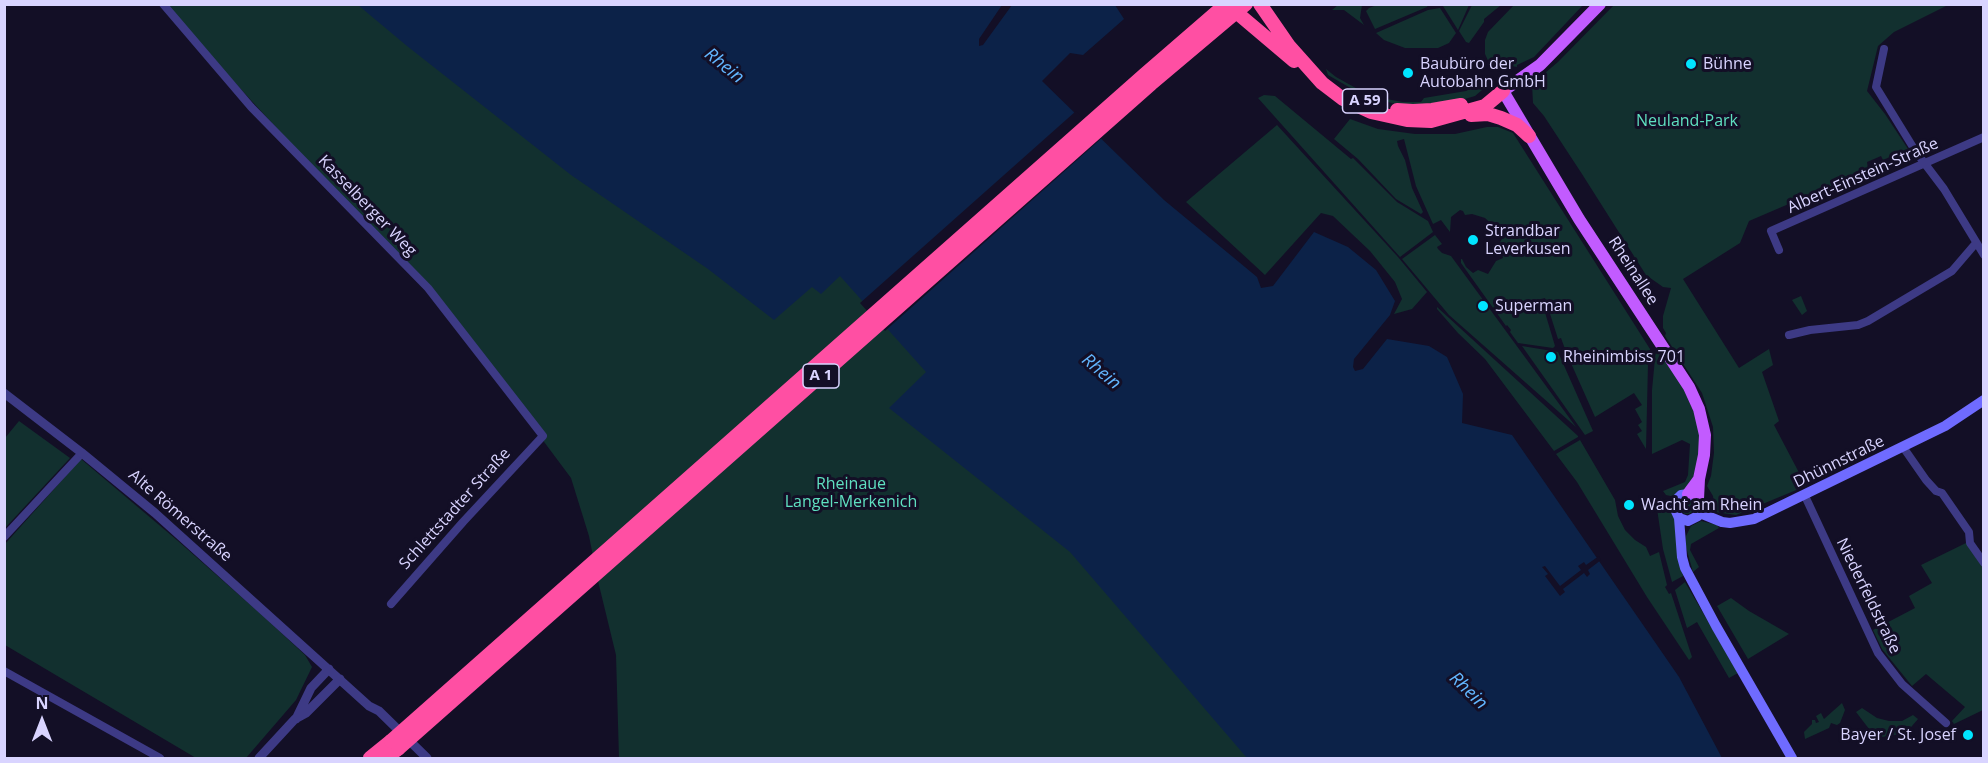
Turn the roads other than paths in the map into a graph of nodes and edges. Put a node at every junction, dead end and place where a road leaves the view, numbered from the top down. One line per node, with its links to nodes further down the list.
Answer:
1 (163, 4): 20 (street, Kasselberger Weg)
2 (1226, 4): 8 (highway); 35 (highway, A 1, bridge)
3 (1246, 4): 35 (highway, A 1, bridge)
4 (1260, 4): 8 (highway, A 59)
5 (1266, 4): 9 (highway, A 59)
6 (1600, 4): 9 (main road)
7 (1884, 50): 13 (street)
8 (1322, 83): 10 (highway, A 59)
9 (1503, 91): 10 (highway); 11 (main road, Rheinallee)
10 (1448, 117): 11 (highway)
11 (1529, 136): 23 (main road, Rheinallee)
12 (1983, 137): 13 (street, Albert-Einstein-Straße)
13 (1925, 165): 14 (street); 15 (street, Albert-Einstein-Straße)
14 (1976, 243): 16 (street); 17 (street)
15 (1779, 250)
16 (1983, 255)
17 (1789, 335)
18 (4, 393): 22 (street, Alte Römerstraße)
19 (1983, 400): 21 (main road, Dhünnstraße)
20 (543, 436): 29 (street, Schlettstadter Straße)
21 (1903, 447): 24 (main road, Dhünnstraße); 28 (street)
22 (82, 453): 27 (street); 30 (street, Alte Römerstraße)
23 (1693, 496): 25 (main road); 26 (main road, Rheinallee)
24 (1805, 496): 25 (main road, Dhünnstraße); 34 (street, Niederfeldstraße)
25 (1700, 513): 26 (main road)
26 (1683, 520): 41 (main road, Rheinallee)
27 (4, 537)
28 (1983, 563)
29 (391, 604)
30 (329, 669): 32 (street, Alte Römerstraße); 33 (street)
31 (4, 670): 36 (street)
32 (340, 680): 33 (street); 40 (street, Alte Römerstraße)
33 (295, 719): 37 (street)
34 (1946, 723)
35 (394, 745): 38 (highway, A 1); 39 (highway, A 1)
36 (160, 759)
37 (259, 759)
38 (370, 759)
39 (386, 759)
40 (428, 759)
41 (1792, 759)

